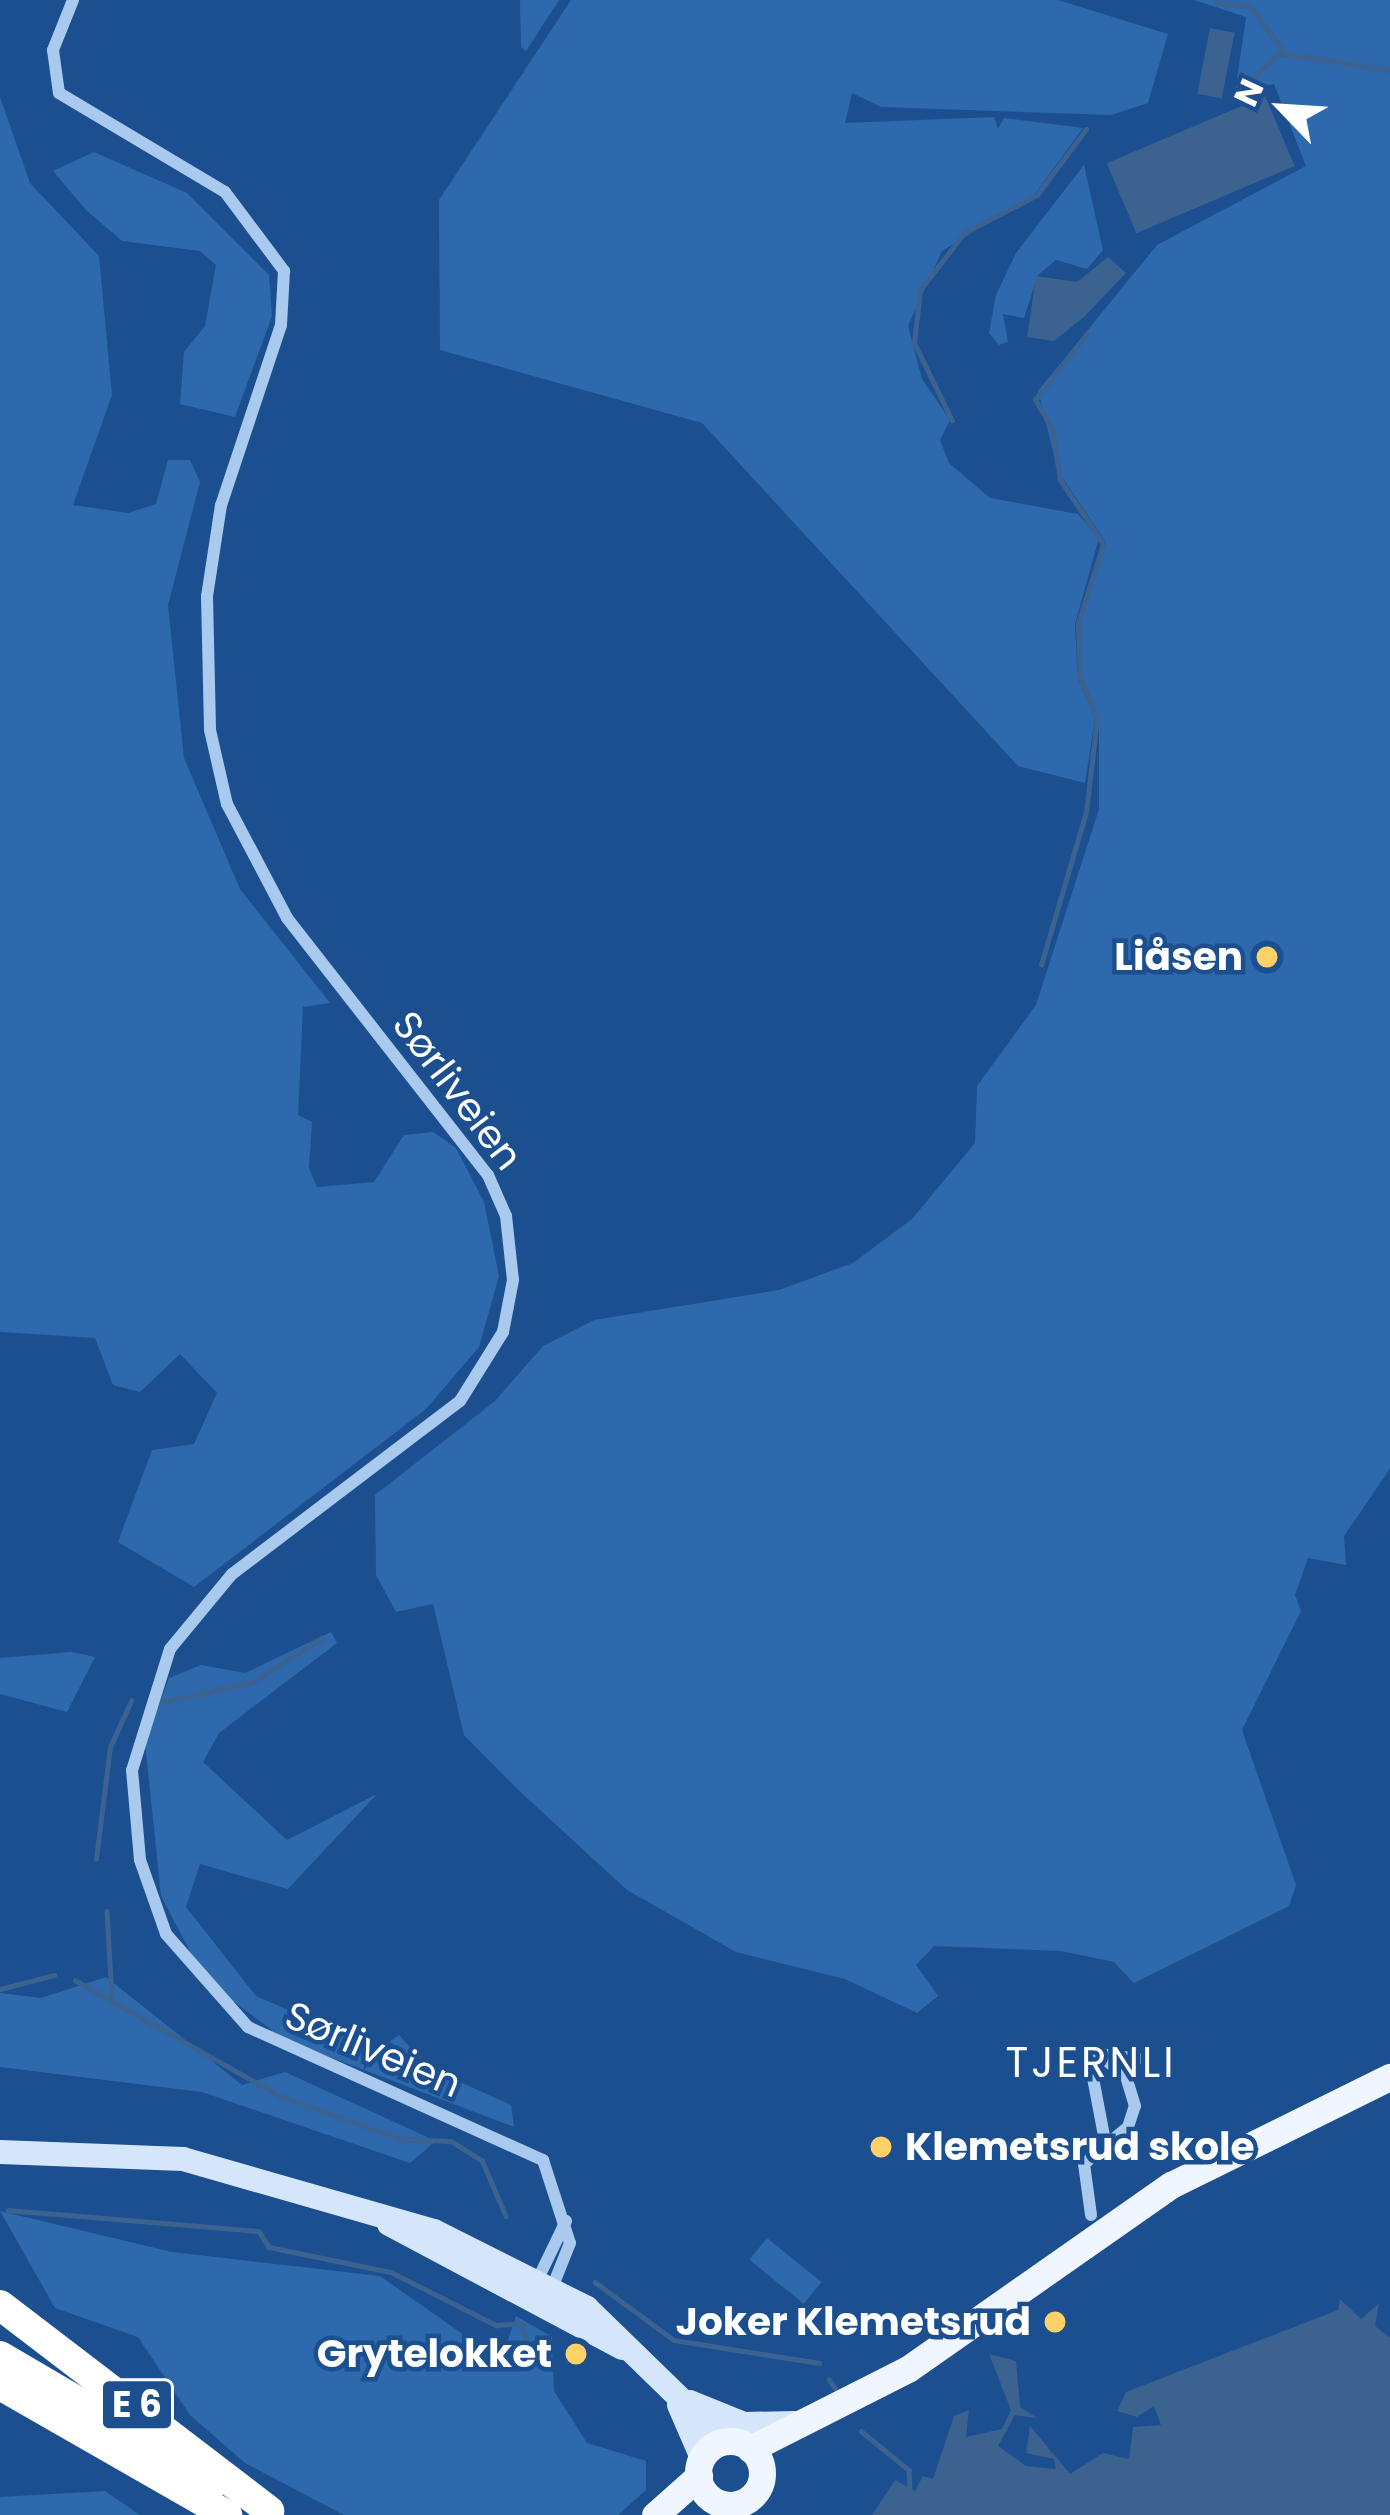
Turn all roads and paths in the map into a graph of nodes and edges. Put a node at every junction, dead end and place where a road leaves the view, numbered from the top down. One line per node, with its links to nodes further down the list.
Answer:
1 (73, 0): 8 (street, Sørliveien)
2 (1138, 2059): 5 (street)
3 (1093, 2078): 5 (street)
4 (1390, 2078): 15 (main road)
5 (1106, 2146): 7 (street)
6 (0, 2152): 8 (main road)
7 (1091, 2215)
8 (543, 2289): 13 (main road)
9 (0, 2305): 17 (highway, E 6)
10 (0, 2356): 17 (highway, E 6)
11 (0, 2385): 14 (highway, E 6)
12 (0, 2397): 14 (highway, E 6)
13 (674, 2398): 15 (main road); 16 (main road)
14 (58, 2419): 18 (highway, E 6)
15 (813, 2425): 16 (main road)
16 (725, 2465): 19 (main road)
17 (274, 2513)
18 (227, 2515)
19 (656, 2515)

